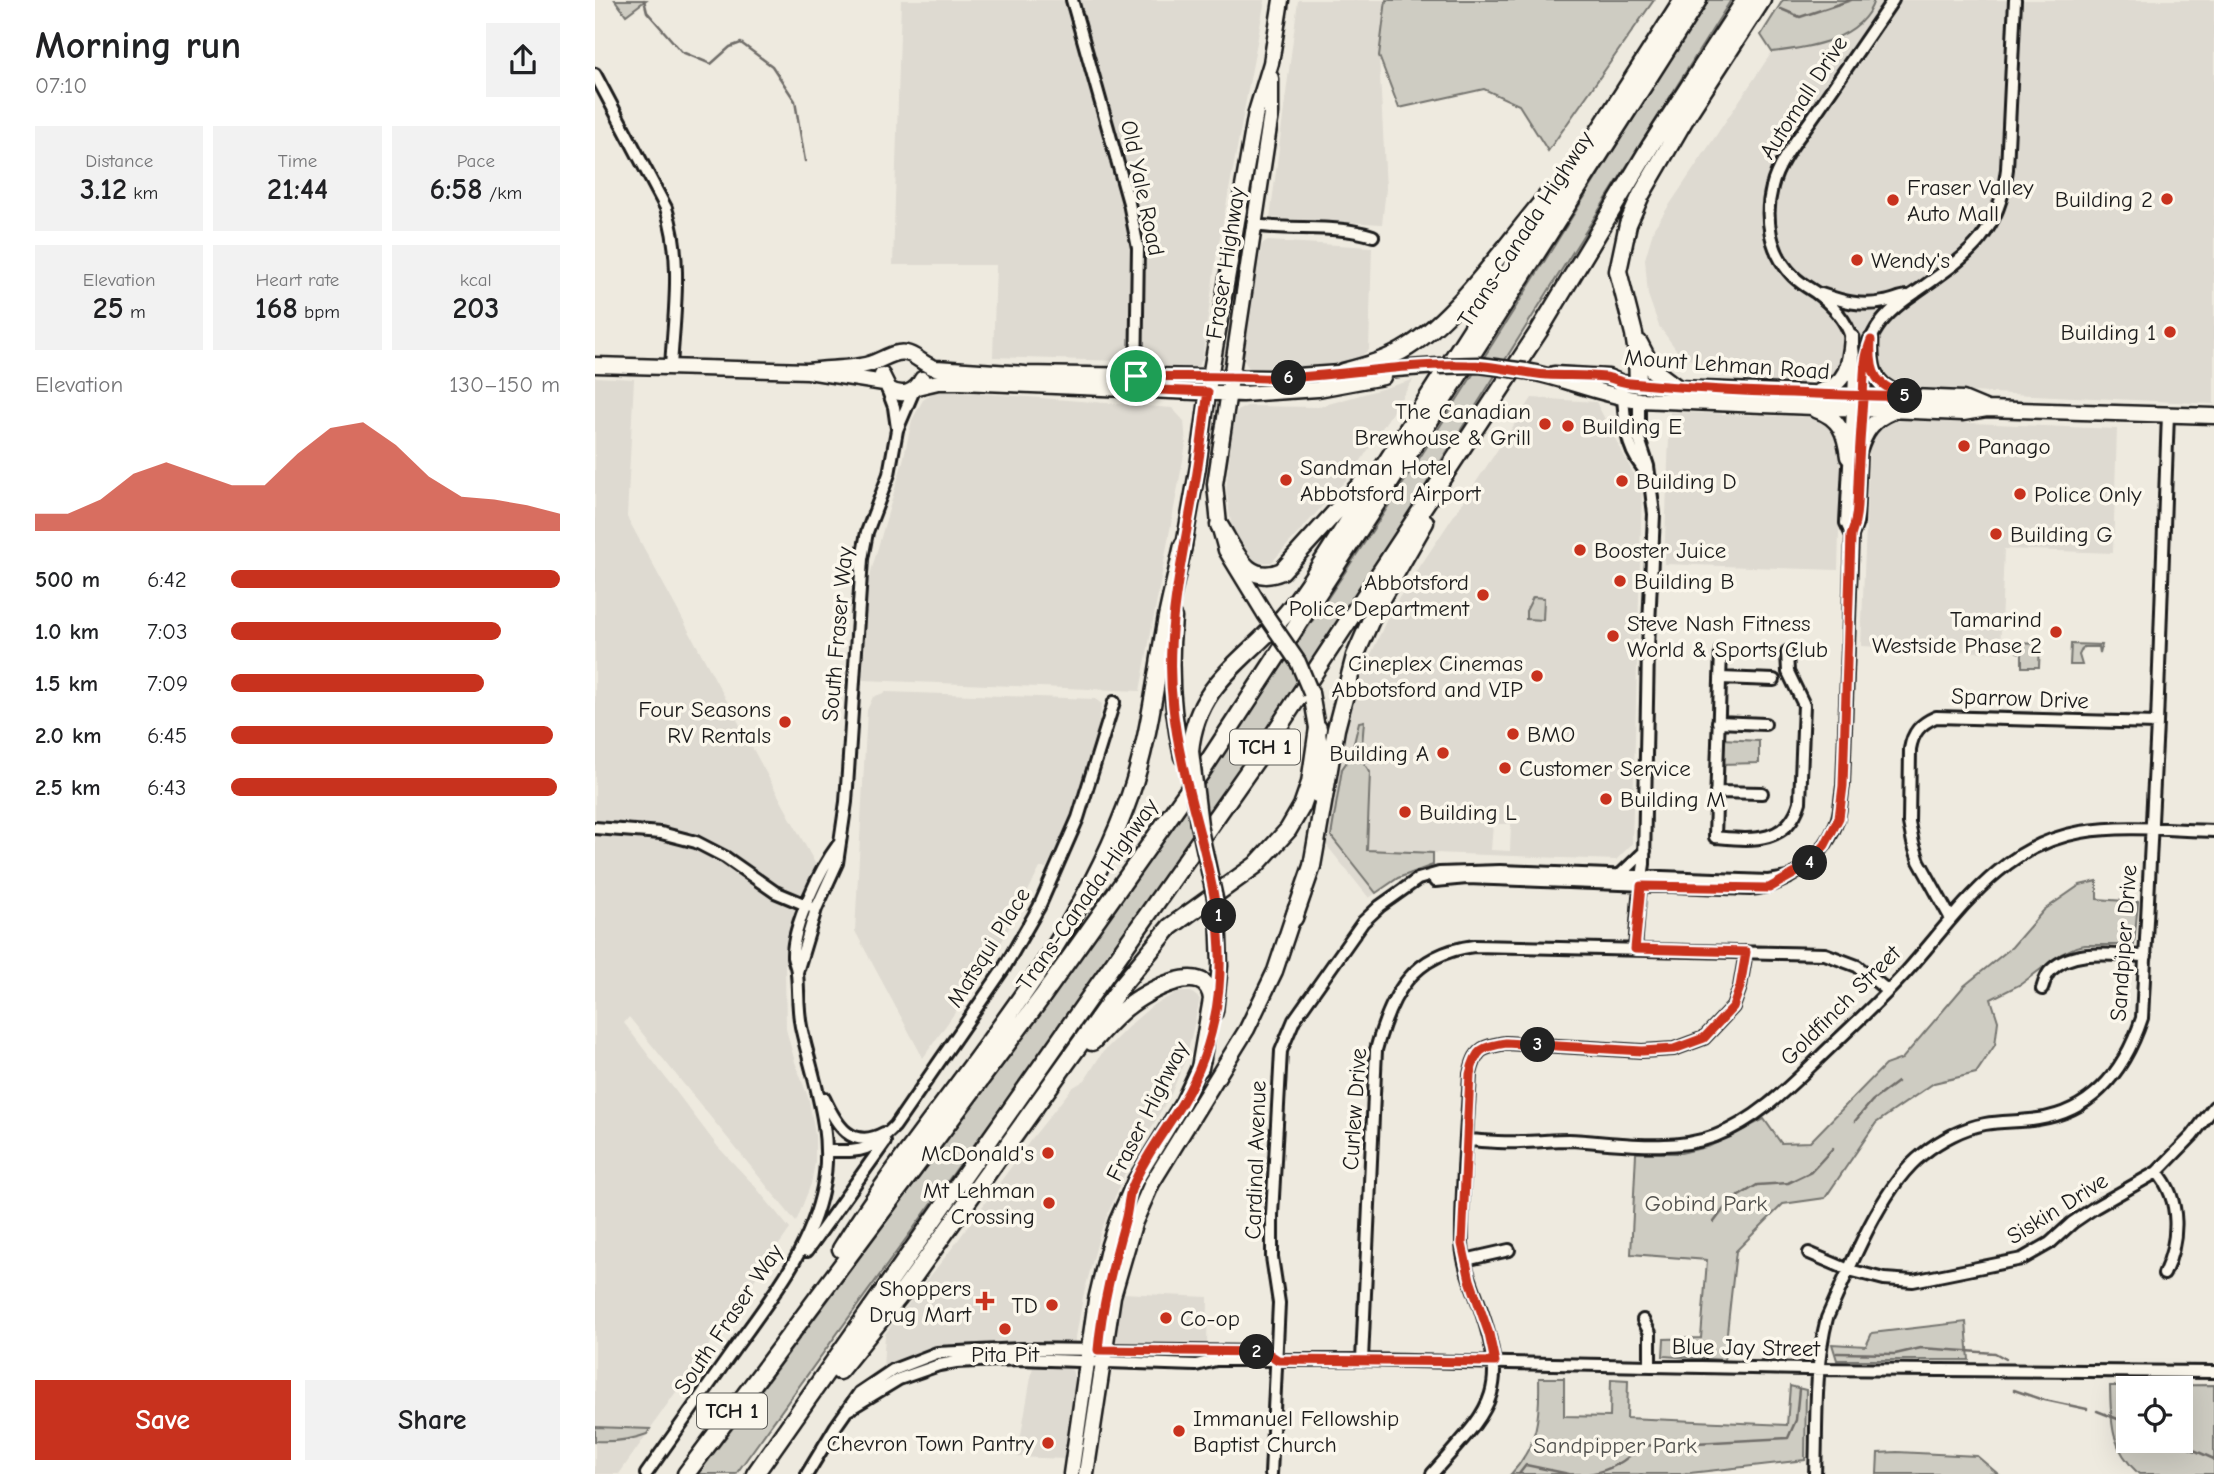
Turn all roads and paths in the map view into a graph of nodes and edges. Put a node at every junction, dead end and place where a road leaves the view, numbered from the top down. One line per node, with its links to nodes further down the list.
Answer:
1 (1072, 0): 30 (street, Old Yale Road)
2 (1281, 0): 9 (main road, Fraser Highway)
3 (1683, 0): 11 (highway)
4 (1698, 0): 94 (highway, Trans-Canada Highway / TCH 1)
5 (1745, 0): 16 (highway, TCH 1)
6 (1762, 0): 17 (highway)
7 (1893, 0): 14 (street, Automall Drive)
8 (2015, 0): 15 (street, Automall Drive)
9 (1271, 63): 12 (main road, Fraser Highway); 28 (main road, Fraser Highway)
10 (595, 74): 24 (street)
11 (1587, 149): 26 (highway); 45 (highway)
12 (1254, 225): 13 (street); 29 (main road, Fraser Highway)
13 (1373, 236)
14 (1815, 292): 15 (street, Automall Drive); 18 (street, Automall Drive)
15 (1910, 296): 19 (street, Automall Drive)
16 (1539, 331): 73 (highway); 104 (highway, TCH 1)
17 (1634, 334): 33 (highway); 34 (highway)
18 (1852, 338): 39 (main road); 40 (street, Automall Drive)
19 (1871, 340): 37 (main road); 40 (street, Automall Drive)
20 (888, 358): 21 (main road); 25 (main road); 31 (main road)
21 (918, 360): 30 (main road, Mount Lehman Road); 32 (main road)
22 (595, 365): 24 (main road)
23 (1423, 367): 26 (main road, Mount Lehman Road); 27 (main road, Mount Lehman Road, bridge); 36 (main road, Mount Lehman Road)
24 (671, 368): 25 (main road)
25 (808, 371): 31 (main road)
26 (1343, 372): 29 (main road, Mount Lehman Road)
27 (1546, 375): 34 (main road, Mount Lehman Road); 38 (main road, Mount Lehman Road)
28 (1210, 377): 29 (main road, Mount Lehman Road); 30 (main road, Mount Lehman Road); 35 (main road, Fraser Highway)
29 (1230, 377): 36 (main road, Fraser Highway)
30 (1136, 382): 32 (main road, Mount Lehman Road); 35 (main road, Mount Lehman Road)
31 (885, 385): 32 (main road); 46 (street, South Fraser Way)
32 (916, 388): 46 (street, South Fraser Way)
33 (1677, 388): 34 (main road, Mount Lehman Road); 39 (main road, Mount Lehman Road)
34 (1633, 389): 38 (main road); 39 (main road, Mount Lehman Road); 48 (street)
35 (1208, 392): 36 (main road, Mount Lehman Road); 50 (main road, Fraser Highway)
36 (1228, 393): 49 (main road, Fraser Highway)
37 (1910, 397): 40 (main road, Mount Lehman Road); 41 (main road, Mount Lehman Road)
38 (1623, 398): 48 (street)
39 (1808, 400): 40 (main road, Mount Lehman Road); 47 (main road)
40 (1857, 402): 42 (main road, Mount Lehman Road); 47 (street, Cardinal Avenue)
41 (1987, 409): 42 (main road, Mount Lehman Road); 43 (main road, Mount Lehman Road)
42 (1896, 411): 47 (main road)
43 (2168, 414): 44 (main road, Mount Lehman Road); 57 (street, Sandpiper Drive)
44 (2214, 415)
45 (1411, 425): 49 (highway); 60 (highway)
46 (897, 430): 71 (street, South Fraser Way)
47 (1854, 454): 69 (street, Cardinal Avenue)
48 (1650, 477): 67 (street)
49 (1219, 525): 59 (main road, Fraser Highway, bridge)
50 (1183, 545): 60 (main road, Fraser Highway); 94 (highway)
51 (1721, 650): 53 (street)
52 (1787, 652): 61 (street)
53 (1720, 678): 54 (street); 56 (street)
54 (1774, 680)
55 (1114, 702): 83 (street, Matsqui Place)
56 (1719, 722): 58 (street); 61 (street)
57 (2157, 723): 65 (street, Sandpiper Drive); 72 (street, Sparrow Drive)
58 (1765, 724)
59 (1318, 728): 73 (main road, Fraser Highway); 82 (highway)
60 (1186, 754): 63 (highway, bridge)
61 (1716, 792): 62 (street)
62 (1762, 793)
63 (1199, 825): 79 (main road, Fraser Highway, bridge)
64 (595, 828): 71 (street)
65 (2151, 829): 66 (street, Goldfinch Street); 72 (street, Goldfinch Street); 76 (street, Sandpiper Drive)
66 (2214, 831)
67 (1645, 851): 68 (street); 69 (street)
68 (1620, 875): 69 (street, Cardinal Avenue); 70 (street, Cardinal Avenue)
69 (1642, 881): 70 (street, Cardinal Avenue); 74 (street)
70 (1402, 890): 96 (street, Cardinal Avenue)
71 (811, 907): 80 (street, South Fraser Way)
72 (1950, 917): 78 (street, Goldfinch Street)
73 (1294, 918): 95 (main road, Fraser Highway)
74 (1635, 949): 75 (street, Curlew Drive); 97 (street, Curlew Drive)
75 (1746, 952): 78 (street, Curlew Drive); 84 (street)
76 (2146, 956): 77 (street); 90 (street, Sandpiper Drive)
77 (2042, 989)
78 (1888, 991): 84 (street, Goldfinch Street)
79 (1200, 1068): 82 (highway); 95 (main road, Fraser Highway)
80 (814, 1073): 83 (street); 85 (street, South Fraser Way)
81 (2214, 1107): 86 (street, Siskin Drive)
82 (1030, 1116): 104 (highway)
83 (895, 1126): 85 (street, Matsqui Place); 92 (street)
84 (1467, 1140): 89 (street)
85 (826, 1151): 92 (street, South Fraser Way)
86 (2157, 1172): 90 (street, Siskin Drive); 91 (street)
87 (1509, 1250): 89 (street)
88 (1809, 1253): 90 (street, Siskin Drive)
89 (1465, 1260): 98 (street)
90 (1849, 1270): 100 (street, Sandpiper Drive)
91 (2164, 1274)
92 (771, 1298): 102 (street, South Fraser Way)
93 (1643, 1320): 99 (street)
94 (779, 1349): 103 (highway, Trans-Canada Highway / TCH 1)
95 (1096, 1355): 96 (street, Blue Jay Street); 105 (street, Blue Jay Street); 106 (main road); 107 (main road)
96 (1278, 1360): 97 (street, Blue Jay Street); 108 (street, Cardinal Avenue)
97 (1362, 1360): 98 (street, Blue Jay Street)
98 (1495, 1362): 99 (street, Blue Jay Street); 109 (street)
99 (1650, 1366): 100 (street, Blue Jay Street)
100 (1819, 1369): 101 (street, Blue Jay Street); 110 (street, Sandpiper Drive)
101 (2214, 1372)
102 (646, 1474)
103 (685, 1474)
104 (755, 1474)
105 (807, 1474)
106 (1072, 1474)
107 (1086, 1474)
108 (1271, 1474)
109 (1432, 1474)
110 (1815, 1474)

